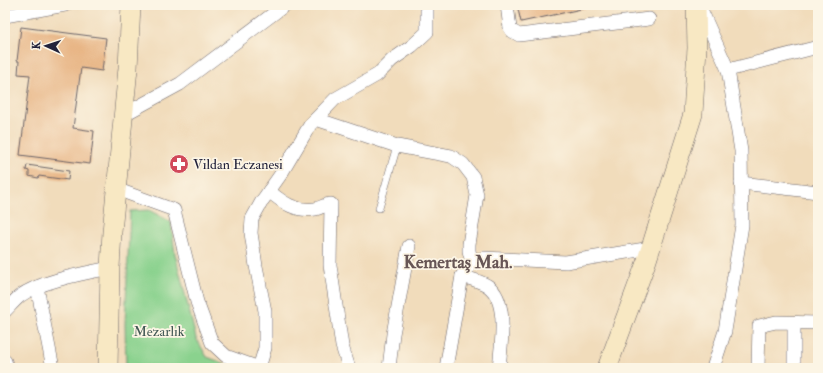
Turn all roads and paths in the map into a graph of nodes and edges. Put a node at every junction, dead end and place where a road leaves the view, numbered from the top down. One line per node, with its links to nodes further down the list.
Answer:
1 (65, 5): 7 (street)
2 (131, 5): 11 (main road)
3 (285, 5): 11 (street)
4 (427, 5): 12 (street)
5 (507, 5): 8 (street)
6 (698, 5): 10 (street); 20 (main road)
7 (5, 16)
8 (649, 19)
9 (818, 47): 10 (street)
10 (728, 70): 14 (street)
11 (123, 115): 15 (main road)
12 (316, 119): 13 (street); 16 (street)
13 (396, 146): 18 (lane); 21 (street)
14 (741, 184): 17 (street); 38 (street)
15 (116, 189): 22 (main road); 32 (street)
16 (269, 191): 32 (street); 33 (street)
17 (818, 192)
18 (379, 208)
19 (409, 246): 34 (street)
20 (651, 248): 21 (street); 37 (main road)
21 (472, 262): 23 (street)
22 (110, 268): 24 (street); 31 (main road)
23 (462, 276): 35 (street); 36 (street)
24 (37, 287): 25 (street); 30 (street)
25 (5, 312)
26 (794, 323): 27 (street); 39 (street); 40 (street)
27 (818, 323)
28 (5, 361): 29 (street)
29 (7, 368)
30 (53, 368)
31 (108, 368)
32 (258, 368)
33 (349, 368)
34 (389, 368)
35 (446, 368)
36 (499, 368)
37 (607, 368)
38 (713, 368)
39 (758, 368)
40 (794, 368)

